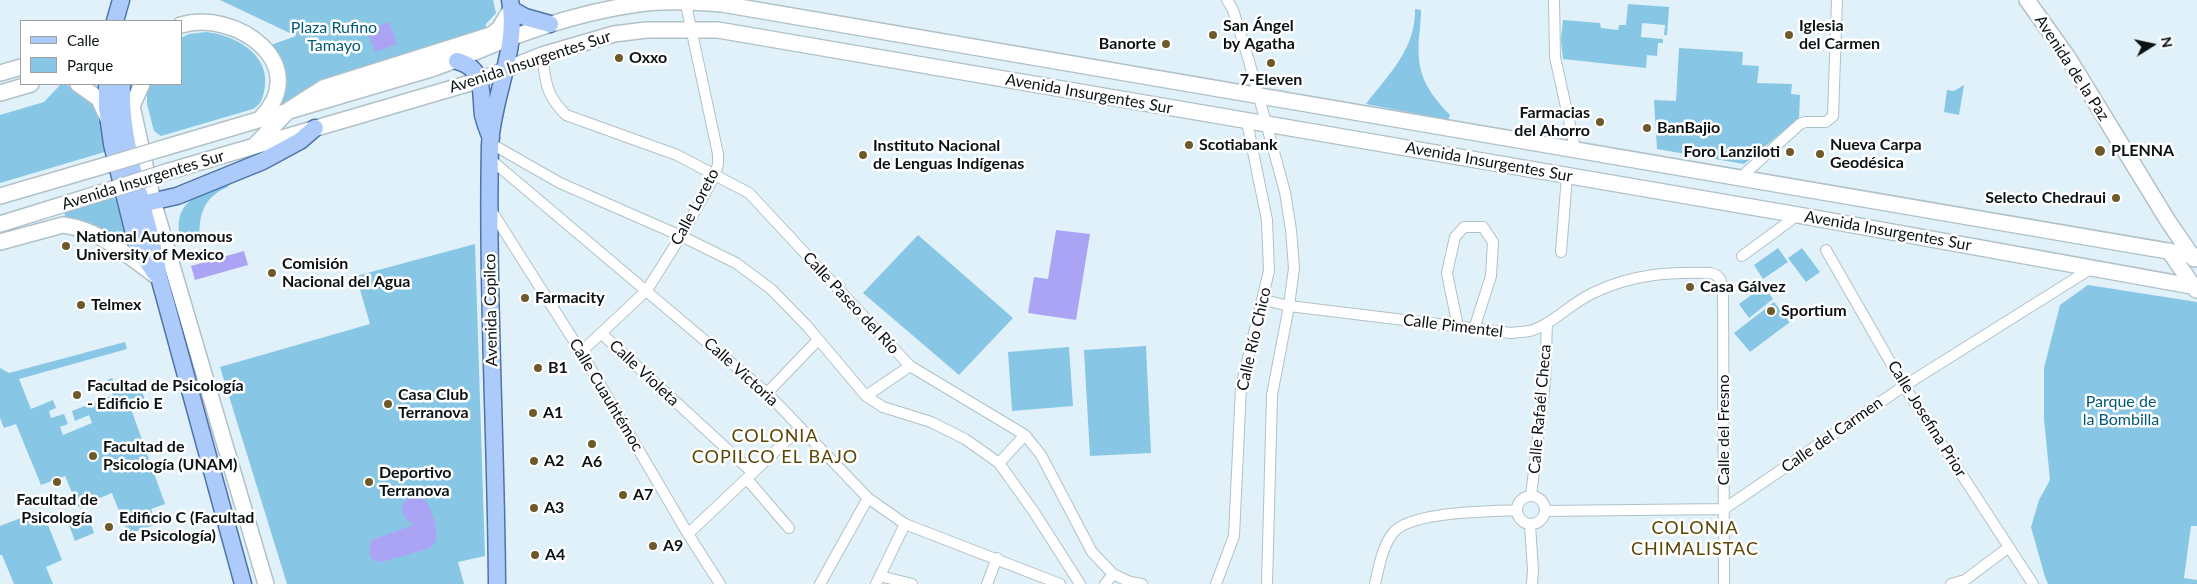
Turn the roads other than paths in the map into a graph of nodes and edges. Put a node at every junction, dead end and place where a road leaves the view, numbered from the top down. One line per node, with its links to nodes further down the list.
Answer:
1 (121, 0): 9 (main road)
2 (1227, 0): 26 (street, Calle Río Chico)
3 (1554, 0): 36 (street)
4 (1836, 0): 39 (street)
5 (2026, 0): 46 (main road, Avenida de la Paz)
6 (685, 1): 7 (main road, Avenida Insurgentes Sur); 12 (street, Calle Loreto); 26 (main road, Avenida Insurgentes Sur)
7 (641, 2): 10 (main road, Avenida Insurgentes Sur)
8 (510, 5): 10 (main road); 13 (main road, Avenida Copilco); 27 (main road)
9 (114, 20)
10 (550, 24): 13 (main road, Avenida Insurgentes Sur)
11 (182, 26): 28 (main road)
12 (690, 29): 14 (main road, Avenida Insurgentes Sur); 30 (main road, Avenida Insurgentes Sur); 37 (street, Calle Loreto)
13 (510, 38): 15 (main road, Avenida Insurgentes Sur); 17 (main road, Avenida Copilco)
14 (542, 55): 17 (main road, Avenida Insurgentes Sur); 37 (street, Calle Paseo del Río)
15 (456, 61): 19 (main road); 27 (main road, Avenida Insurgentes Sur)
16 (20, 67): 18 (main road)
17 (505, 68): 19 (main road, Avenida Insurgentes Sur); 35 (main road, Avenida Copilco)
18 (0, 73)
19 (479, 80): 32 (main road, Avenida Insurgentes Sur); 35 (main road)
20 (27, 85): 25 (main road)
21 (80, 85): 29 (main road)
22 (107, 85): 29 (main road)
23 (122, 85): 33 (main road)
24 (142, 85): 41 (main road)
25 (0, 93)
26 (1259, 95): 31 (street, Calle Río Chico); 36 (main road, Avenida Insurgentes Sur)
27 (290, 109): 28 (main road, Avenida Insurgentes Sur); 34 (main road)
28 (261, 118): 40 (main road, Avenida Insurgentes Sur, bridge)
29 (108, 119): 33 (main road)
30 (1247, 122): 31 (main road, Avenida Insurgentes Sur); 59 (street, Calle Río Chico)
31 (1267, 125): 38 (main road, Avenida Insurgentes Sur); 60 (street, Calle Río Chico)
32 (315, 128): 34 (main road, Avenida Insurgentes Sur); 41 (main road)
33 (120, 144): 41 (main road)
34 (256, 144): 44 (main road, Avenida Insurgentes Sur, bridge)
35 (491, 147): 42 (main road, Avenida Copilco); 45 (street); 58 (street, Calle Victoria)
36 (1575, 148): 39 (main road, Avenida Insurgentes Sur)
37 (715, 175): 45 (street, Calle Loreto); 67 (street, Calle Paseo del Río)
38 (1567, 176): 43 (main road, Avenida Insurgentes Sur); 51 (street)
39 (1740, 178): 50 (main road, Avenida Insurgentes Sur)
40 (0, 196)
41 (141, 204): 55 (main road); 89 (main road)
42 (490, 207): 66 (street, Calle Cuauhtémoc); 90 (main road, Avenida Copilco)
43 (1798, 215): 52 (street); 54 (main road, Avenida Insurgentes Sur)
44 (0, 224)
45 (681, 236): 58 (street, Calle Loreto); 65 (street)
46 (2180, 238): 47 (main road); 53 (main road, Avenida de la Paz)
47 (2197, 240)
48 (0, 242): 55 (main road)
49 (1826, 250): 68 (street, Calle Josefina Prior)
50 (2169, 251): 53 (main road, Avenida Insurgentes Sur); 57 (main road)
51 (1561, 252)
52 (1742, 256)
53 (2195, 258)
54 (2092, 268): 57 (main road, Avenida Insurgentes Sur); 68 (street, Calle del Carmen)
55 (159, 277): 88 (main road)
56 (1720, 277): 61 (street, Calle Pimentel); 77 (street, Calle del Fresno)
57 (2196, 288)
58 (647, 290): 64 (street, Calle Loreto); 69 (street, Calle Victoria)
59 (1265, 300): 60 (street, Calle Pimentel); 99 (street, Calle Río Chico)
60 (1287, 306): 62 (street, Calle Pimentel); 100 (street, Calle Río Chico)
61 (1547, 323): 63 (street, Calle Pimentel); 75 (street, Calle Rafaél Checa)
62 (1458, 327): 63 (street, Calle Pimentel); 63 (street)
63 (1474, 330)
64 (602, 334): 66 (street, Calle Loreto); 74 (street, Calle Violeta)
65 (818, 340): 69 (street); 70 (street)
66 (581, 352): 83 (street, Calle Cuauhtémoc)
67 (910, 366): 70 (street); 72 (street, Calle Paseo del Río)
68 (1904, 386): 77 (street, Calle del Carmen); 84 (street, Calle Josefina Prior)
69 (767, 393): 71 (street, Calle Victoria)
70 (866, 396): 73 (street)
71 (800, 428): 74 (street); 76 (street, Calle Victoria)
72 (1025, 435): 73 (street); 86 (street, Calle Paseo del Río)
73 (999, 463): 96 (street)
74 (750, 476): 82 (street, Calle Violeta); 83 (street)
75 (1531, 496): 78 (street); 79 (street)
76 (868, 498): 80 (street, Calle Victoria); 92 (street)
77 (1724, 509): 79 (street); 103 (street, Calle del Fresno)
78 (1516, 510): 81 (street); 101 (street)
79 (1545, 511): 81 (street)
80 (905, 524): 85 (street, Calle Victoria); 87 (street)
81 (1530, 525): 102 (street)
82 (789, 528)
83 (688, 534): 91 (street, Calle Cuauhtémoc)
84 (2009, 548): 104 (street); 105 (street, Calle Josefina Prior)
85 (996, 558): 94 (street); 95 (street, Calle Victoria)
86 (1113, 574): 97 (street); 98 (street, Calle Paseo del Río)
87 (878, 580): 93 (street)
88 (243, 584)
89 (266, 584)
90 (497, 584)
91 (720, 584)
92 (820, 584)
93 (912, 584)
94 (987, 584)
95 (1060, 584)
96 (1080, 584)
97 (1105, 584)
98 (1142, 584)
99 (1216, 584)
100 (1267, 584)
101 (1375, 584)
102 (1532, 584)
103 (1724, 584)
104 (1950, 584)
105 (2033, 584)

